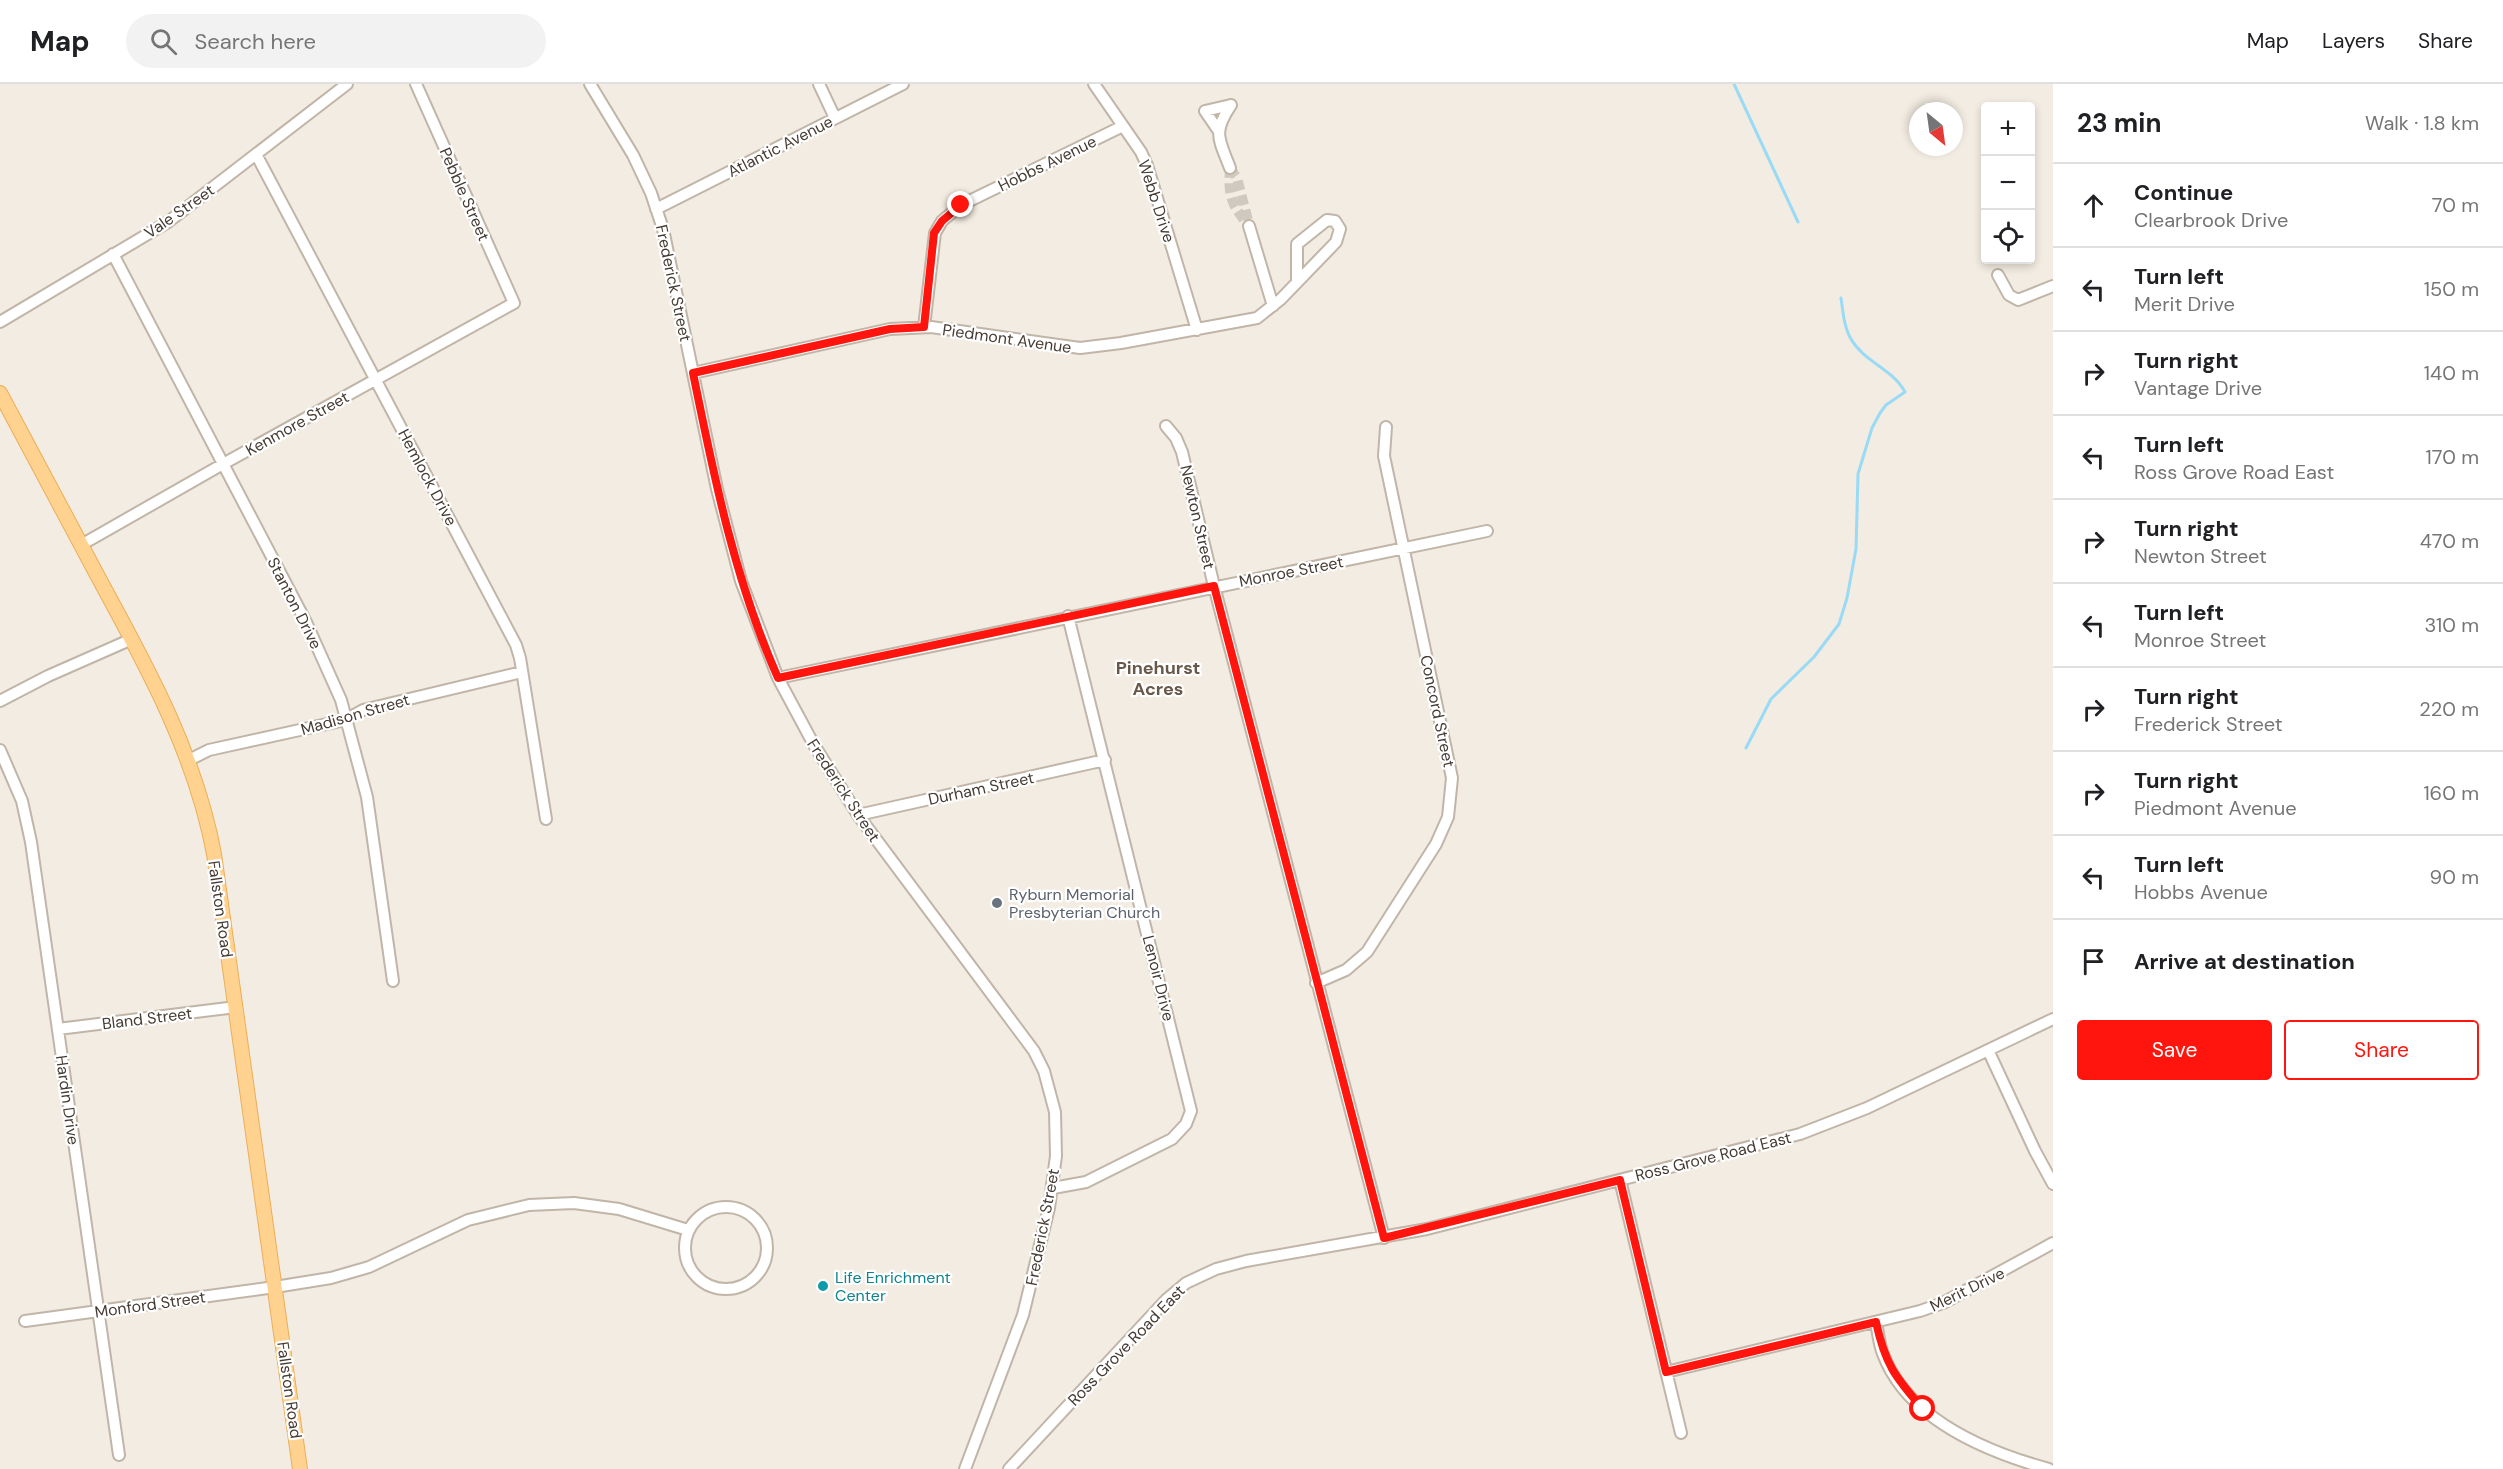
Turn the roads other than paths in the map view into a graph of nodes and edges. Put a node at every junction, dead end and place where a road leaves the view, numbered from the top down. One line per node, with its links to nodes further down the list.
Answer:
1 (347, 84): 10 (street, Vale Street)
2 (416, 84): 18 (street, Pebble Street)
3 (590, 84): 12 (street, Frederick Street)
4 (819, 84): 7 (street)
5 (903, 84): 7 (street, Atlantic Avenue)
6 (1094, 84): 8 (street, Webb Drive)
7 (835, 118): 12 (street, Atlantic Avenue)
8 (1123, 126): 21 (street, Hobbs Avenue); 22 (street, Webb Drive)
9 (1218, 129): 11 (street)
10 (256, 154): 14 (street, Vale Street); 24 (street, Hemlock Drive)
11 (1230, 168)
12 (656, 209): 23 (street, Frederick Street)
13 (1249, 226): 19 (street)
14 (113, 254): 20 (street, Vale Street); 28 (street, Stanton Drive)
15 (1998, 275): 17 (street)
16 (1297, 282): 16 (street, Piedmont Avenue); 19 (street, Piedmont Avenue)
17 (2053, 286)
18 (514, 303): 24 (street, Kenmore Street)
19 (1273, 306): 22 (street, Piedmont Avenue)
20 (0, 322)
21 (924, 327): 22 (street, Piedmont Avenue); 23 (street, Piedmont Avenue)
22 (1197, 330)
23 (693, 373): 36 (street, Frederick Street)
24 (375, 379): 28 (street, Kenmore Street); 35 (street, Hemlock Drive)
25 (0, 393): 30 (main road, Fallston Road)
26 (1167, 426): 32 (street, Newton Street)
27 (1386, 427): 31 (street, Concord Street)
28 (223, 464): 30 (street, Kenmore Street); 38 (street, Stanton Drive)
29 (1487, 531): 31 (street, Monroe Street)
30 (81, 545): 34 (main road, Fallston Road)
31 (1402, 549): 32 (street, Monroe Street); 45 (street, Concord Street)
32 (1214, 586): 33 (street, Monroe Street); 45 (street, Newton Street)
33 (1068, 616): 36 (street, Monroe Street); 41 (street, Lenoir Drive)
34 (132, 639): 37 (street); 40 (main road, Fallston Road)
35 (522, 672): 38 (street, Madison Street); 43 (street, Hemlock Drive)
36 (778, 678): 42 (street, Frederick Street)
37 (0, 701)
38 (345, 720): 40 (street, Madison Street); 44 (street, Stanton Drive)
39 (0, 750): 48 (street, Hardin Drive)
40 (189, 760): 46 (main road, Fallston Road)
41 (1105, 760): 42 (street, Durham Street); 52 (street, Lenoir Drive)
42 (858, 815): 52 (street, Frederick Street)
43 (546, 819)
44 (393, 981)
45 (1316, 983): 54 (street, Newton Street)
46 (236, 1006): 48 (street, Bland Street); 56 (main road, Fallston Road)
47 (2053, 1019): 49 (street, Ross Grove Road East)
48 (58, 1029): 57 (street, Hardin Drive)
49 (1988, 1050): 50 (street, Ross Grove Road East); 51 (street)
50 (1620, 1180): 54 (street, Ross Grove Road East); 60 (street)
51 (2053, 1184)
52 (1053, 1188): 64 (street, Frederick Street)
53 (688, 1230): 53 (street); 56 (street, Monford Street)
54 (1384, 1238): 65 (street, Ross Grove Road East)
55 (2053, 1243): 59 (street, Merit Drive)
56 (275, 1287): 57 (street, Monford Street); 63 (main road, Fallston Road)
57 (98, 1311): 58 (street, Monford Street); 62 (street, Hardin Drive)
58 (25, 1321)
59 (1876, 1322): 60 (street, Merit Drive); 66 (street)
60 (1666, 1372): 61 (street)
61 (1681, 1433)
62 (119, 1455)
63 (300, 1469)
64 (965, 1469)
65 (1009, 1469)
66 (2049, 1469)

